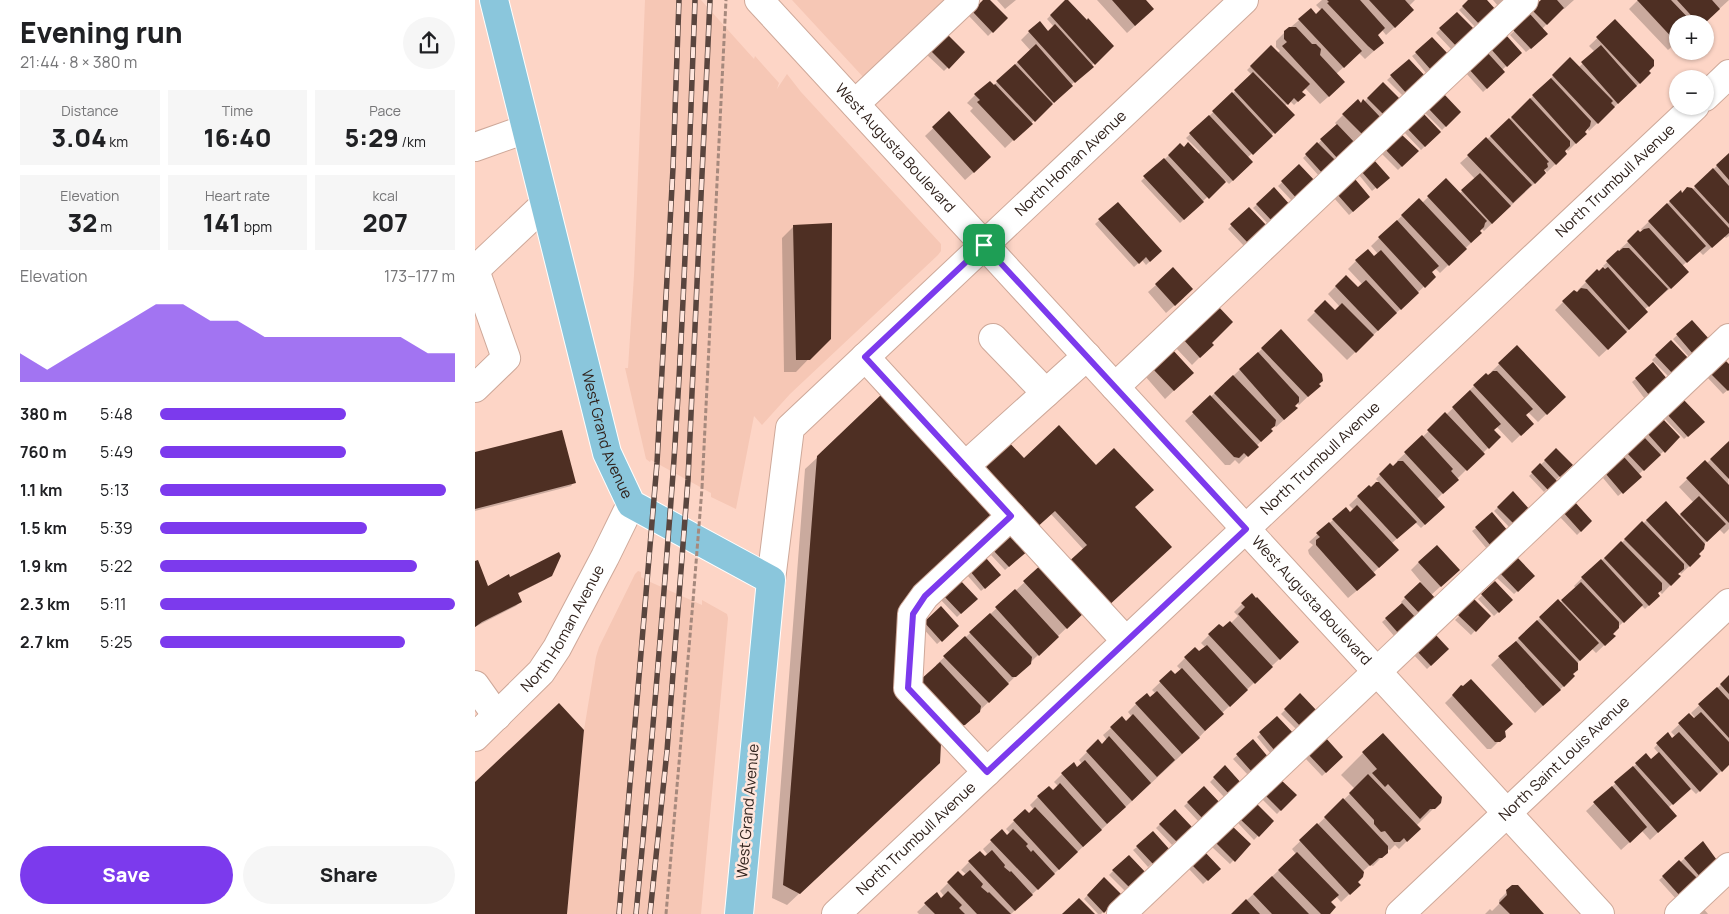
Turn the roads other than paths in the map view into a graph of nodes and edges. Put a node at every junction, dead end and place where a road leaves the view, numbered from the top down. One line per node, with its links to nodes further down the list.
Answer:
1 (494, 0): 10 (main road, West Grand Avenue)
2 (759, 0): 8 (street, West Augusta Boulevard)
3 (965, 0): 8 (street)
4 (1244, 0): 13 (street, North Homan Avenue)
5 (1524, 0): 19 (street)
6 (1729, 74): 7 (street)
7 (1714, 88)
8 (855, 104): 13 (street, West Augusta Boulevard)
9 (1685, 115): 25 (street, North Trumbull Avenue)
10 (526, 129): 11 (street); 12 (main road, West Grand Avenue)
11 (475, 147)
12 (545, 204): 14 (street); 23 (main road, West Grand Avenue)
13 (984, 245): 17 (street, West Augusta Boulevard); 18 (street, North Homan Avenue)
14 (475, 270): 20 (street)
15 (993, 338): 21 (street)
16 (1729, 338): 29 (street)
17 (1087, 356): 19 (street, West Augusta Boulevard); 21 (street)
18 (865, 357): 22 (street); 26 (street, North Homan Avenue)
19 (1115, 387): 25 (street, West Augusta Boulevard)
20 (475, 388)
21 (1046, 393): 22 (street)
22 (965, 466): 24 (street)
23 (631, 504): 26 (main road, West Grand Avenue); 31 (street, North Homan Avenue)
24 (1011, 516): 28 (street); 33 (street)
25 (1246, 529): 28 (street, North Trumbull Avenue); 29 (street, West Augusta Boulevard)
26 (771, 580): 36 (main road, West Grand Avenue)
27 (1729, 603): 34 (street, North Saint Louis Avenue)
28 (1126, 641): 33 (street, North Trumbull Avenue)
29 (1377, 672): 34 (street, West Augusta Boulevard); 38 (street)
30 (475, 685): 31 (street)
31 (497, 716): 32 (street, North Homan Avenue)
32 (475, 737)
33 (987, 772): 37 (street, North Trumbull Avenue)
34 (1507, 812): 39 (street, North Saint Louis Avenue); 40 (street, West Augusta Boulevard)
35 (1729, 867): 41 (street)
36 (739, 914)
37 (836, 914)
38 (1121, 914)
39 (1400, 914)
40 (1600, 914)
41 (1679, 914)

